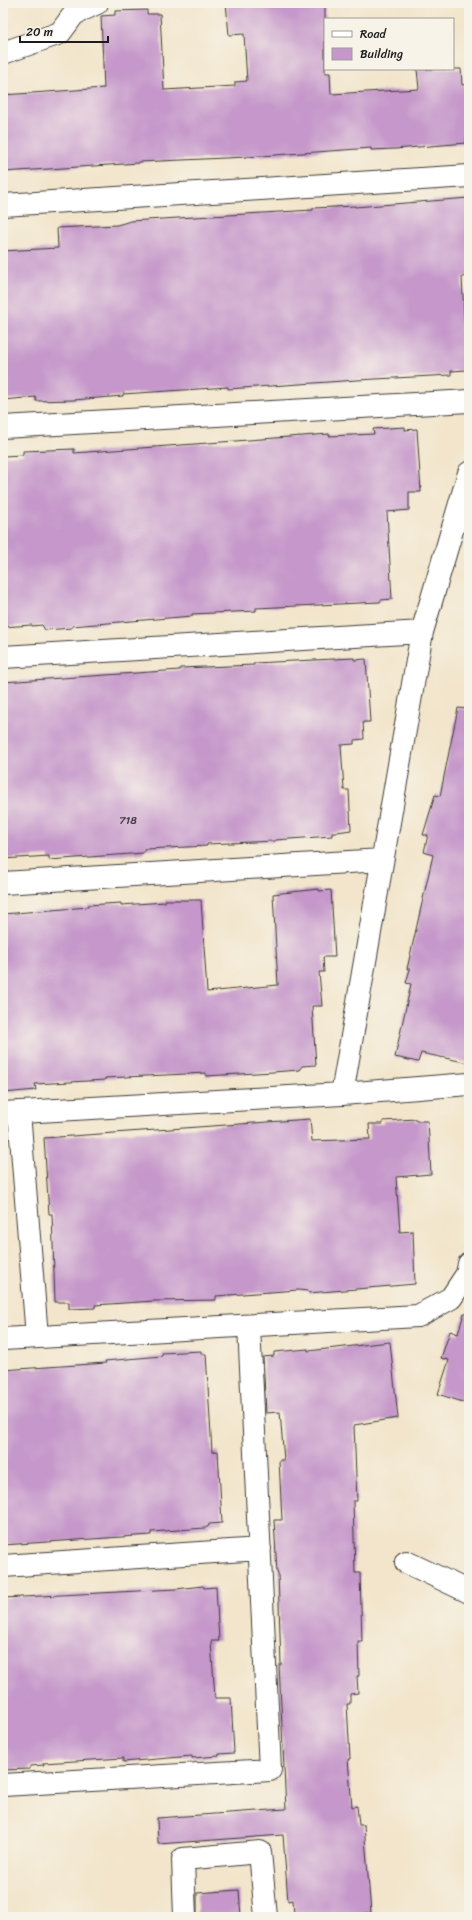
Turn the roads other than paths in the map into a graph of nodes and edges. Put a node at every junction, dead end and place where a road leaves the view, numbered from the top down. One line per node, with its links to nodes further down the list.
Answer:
1 (97, 3): 2 (lane)
2 (3, 53)
3 (469, 176): 4 (lane)
4 (3, 205)
5 (469, 401): 6 (lane)
6 (3, 427)
7 (469, 473): 8 (lane)
8 (422, 632): 9 (lane); 10 (lane)
9 (3, 657)
10 (382, 860): 11 (lane); 13 (lane)
11 (3, 883)
12 (469, 1084): 13 (lane)
13 (342, 1094): 14 (lane)
14 (11, 1112): 17 (lane)
15 (469, 1264): 16 (lane)
16 (249, 1326): 17 (lane); 19 (lane)
17 (37, 1338): 18 (lane)
18 (3, 1340)
19 (260, 1549): 21 (lane); 23 (lane)
20 (406, 1562): 22 (lane)
21 (3, 1566)
22 (469, 1592)
23 (3, 1785)
24 (185, 1917): 25 (lane)
25 (266, 1917)

